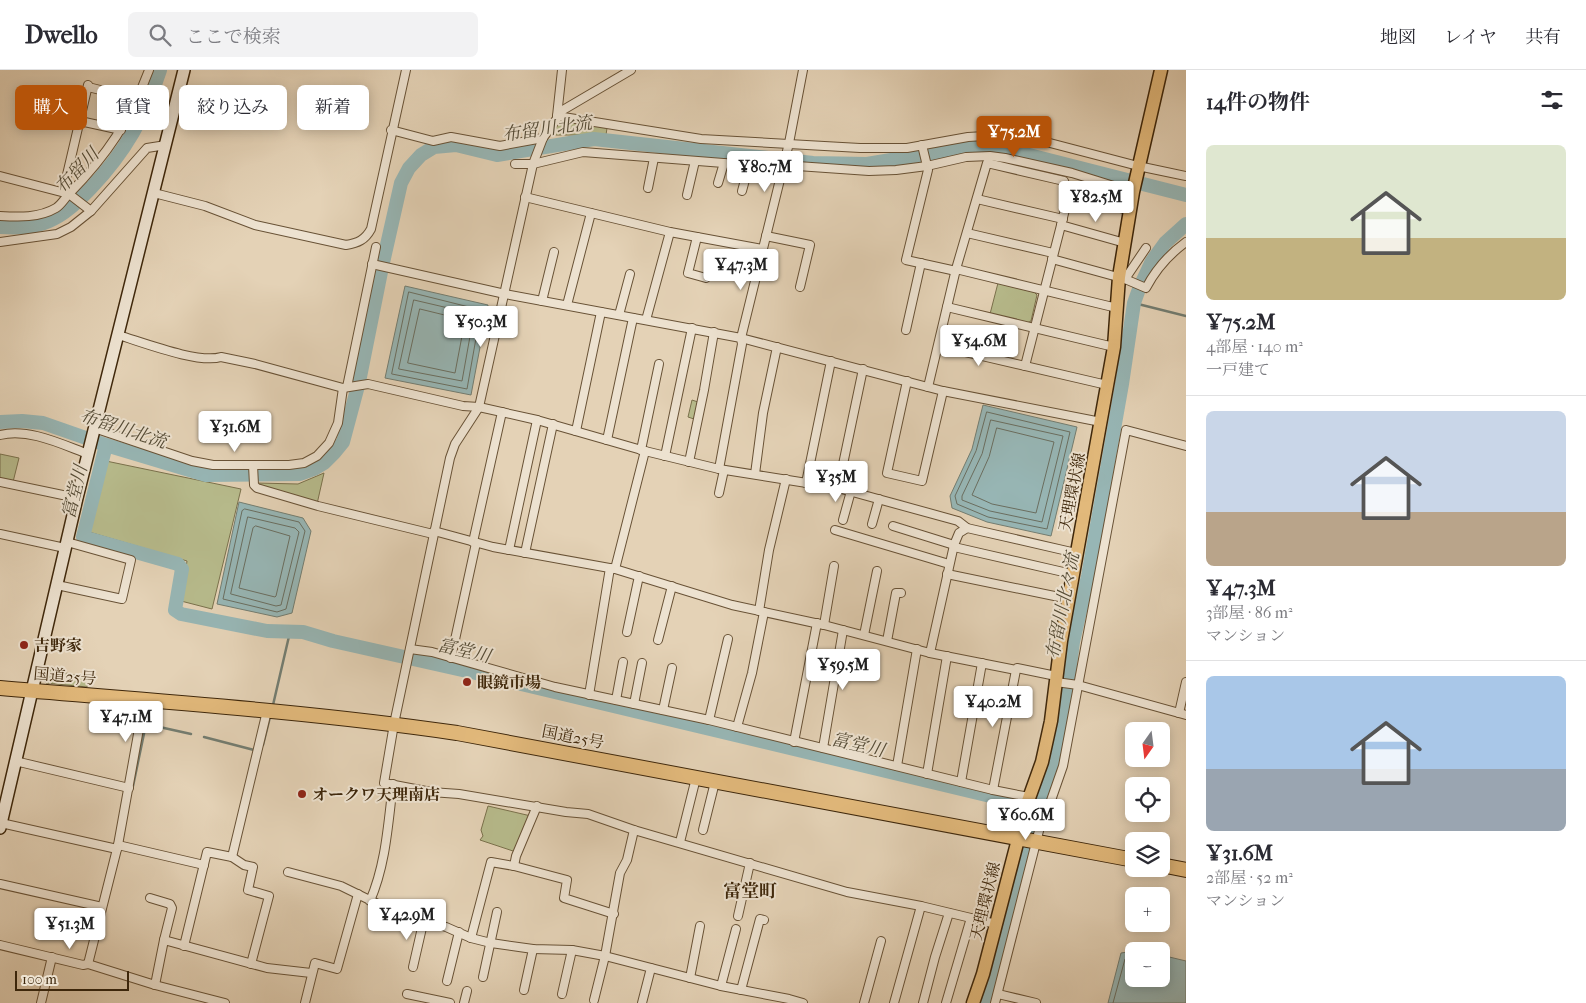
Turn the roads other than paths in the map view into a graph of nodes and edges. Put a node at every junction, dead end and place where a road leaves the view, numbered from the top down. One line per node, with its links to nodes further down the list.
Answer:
1 (149, 70): 8 (street)
2 (184, 70): 17 (street)
3 (406, 70): 14 (street)
4 (562, 70): 11 (street)
5 (631, 70): 11 (street)
6 (803, 70): 16 (street)
7 (1161, 70): 27 (main road, 天理環状線)
8 (143, 85)
9 (97, 88): 10 (street)
10 (87, 90)
11 (557, 116): 15 (street); 16 (street)
12 (79, 130): 35 (street)
13 (121, 130): 35 (street)
14 (391, 130): 15 (street); 34 (street)
15 (542, 140): 20 (street)
16 (789, 143): 18 (street); 26 (street)
17 (166, 144): 34 (street); 40 (street)
18 (922, 146): 24 (street); 27 (street)
19 (654, 158): 20 (street); 21 (street); 31 (street)
20 (534, 161): 23 (street); 38 (street)
21 (695, 161): 22 (street); 37 (street)
22 (724, 163): 25 (street); 30 (street)
23 (515, 164)
24 (927, 164): 26 (street); 32 (street); 58 (street)
25 (749, 165): 26 (street); 33 (street)
26 (784, 165): 47 (street)
27 (1138, 168): 29 (street); 32 (main road, 天理環状線)
28 (0, 176): 35 (street)
29 (1186, 176)
30 (718, 183)
31 (648, 188)
32 (1134, 190): 41 (main road, 天理環状線)
33 (742, 191)
34 (154, 193): 78 (street)
35 (68, 194): 40 (street); 43 (street)
36 (1070, 194): 39 (street); 41 (street); 44 (street)
37 (687, 195)
38 (525, 197): 42 (street); 65 (street)
39 (977, 199): 44 (street); 46 (street)
40 (90, 209): 49 (street)
41 (1131, 211): 51 (main road, 天理環状線)
42 (591, 213): 45 (street); 67 (street)
43 (0, 216)
44 (1062, 222): 51 (street); 56 (street)
45 (670, 232): 48 (street); 73 (street)
46 (967, 233): 56 (street); 59 (street)
47 (766, 236): 54 (street); 63 (street)
48 (698, 237): 54 (street); 61 (street)
49 (0, 242)
50 (1186, 242): 62 (street)
51 (1125, 243): 62 (main road, 天理環状線)
52 (376, 247): 57 (street)
53 (1146, 248): 62 (street)
54 (762, 249): 79 (street)
55 (554, 252): 66 (street)
56 (1053, 256): 62 (street); 64 (street)
57 (372, 264): 65 (street); 89 (street)
58 (922, 264): 59 (street); 76 (street)
59 (956, 270): 64 (street); 68 (street)
60 (630, 274): 71 (street)
61 (706, 278)
62 (1124, 279): 69 (main road, 天理環状線)
63 (800, 287)
64 (1044, 290): 69 (street); 75 (street)
65 (505, 294): 66 (street); 92 (street)
66 (542, 301): 67 (street)
67 (567, 306): 70 (street)
68 (947, 307): 75 (street); 80 (street)
69 (1117, 308): 82 (main road, 天理環状線)
70 (601, 312): 71 (street); 100 (street)
71 (619, 315): 72 (street)
72 (633, 318): 73 (street); 102 (street)
73 (646, 320): 74 (street)
74 (692, 328): 77 (street); 106 (street)
75 (1034, 328): 82 (street); 84 (street)
76 (906, 330)
77 (714, 332): 79 (street); 107 (street)
78 (118, 335): 89 (street); 99 (street)
79 (741, 338): 81 (street); 109 (street)
80 (939, 346): 84 (street); 90 (street)
81 (777, 347): 83 (street); 110 (street)
82 (1114, 347): 88 (main road, 天理環状線)
83 (831, 361): 86 (street); 113 (street)
84 (1025, 366): 88 (street)
85 (660, 368): 93 (street)
86 (863, 369): 87 (street); 114 (street)
87 (907, 381): 90 (street); 91 (street)
88 (1107, 385): 97 (main road, 天理環状線)
89 (346, 387): 92 (street); 108 (street)
90 (928, 387): 91 (street)
91 (943, 391): 97 (street)
92 (479, 407): 95 (street); 124 (street)
93 (648, 408): 94 (street); 104 (street)
94 (657, 410)
95 (502, 412): 96 (street); 126 (street)
96 (537, 420): 98 (street); 129 (street)
97 (1101, 422): 131 (main road, 天理環状線)
98 (553, 424): 100 (street); 130 (street)
99 (94, 430): 105 (street); 108 (street)
100 (576, 431): 102 (street)
101 (0, 435): 105 (street)
102 (607, 440): 104 (street)
103 (1186, 446): 163 (street)
104 (643, 450): 106 (street); 134 (street)
105 (89, 452): 117 (street)
106 (665, 456): 107 (street)
107 (689, 462): 109 (street)
108 (254, 465): 124 (street)
109 (722, 469): 110 (street); 116 (street)
110 (755, 474): 111 (street)
111 (786, 479): 113 (street); 143 (street)
112 (0, 482): 117 (street)
113 (806, 482): 114 (street)
114 (838, 488): 115 (street)
115 (851, 492): 118 (street); 119 (street)
116 (719, 493)
117 (77, 498): 127 (street)
118 (879, 499): 120 (street); 122 (street)
119 (843, 520)
120 (872, 524)
121 (893, 526): 128 (street)
122 (967, 528): 128 (street); 131 (street)
123 (835, 530): 132 (street)
124 (434, 532): 126 (street); 153 (street)
125 (0, 534): 127 (street)
126 (475, 542): 129 (street); 155 (street)
127 (66, 545): 139 (street); 139 (street)
128 (954, 546): 132 (street); 137 (street)
129 (509, 550): 130 (street)
130 (525, 553): 134 (street)
131 (1076, 553): 137 (main road, 天理環状線)
132 (949, 564): 136 (street)
133 (834, 566): 144 (street)
134 (612, 569): 138 (street); 166 (street)
135 (877, 571): 147 (street)
136 (947, 574): 142 (street); 152 (street)
137 (1072, 574): 142 (main road, 天理環状線)
138 (639, 576): 140 (street); 146 (street)
139 (57, 585): 165 (street)
140 (672, 586): 143 (street); 149 (street)
141 (901, 594): 150 (street)
142 (1068, 599): 161 (main road, 天理環状線)
143 (761, 611): 144 (street); 175 (street)
144 (820, 624): 145 (street); 176 (street)
145 (844, 630): 147 (street); 177 (street)
146 (628, 632)
147 (864, 635): 150 (street)
148 (728, 639): 173 (street)
149 (658, 640)
150 (887, 641): 151 (street)
151 (917, 649): 152 (street); 179 (street)
152 (930, 653): 154 (street)
153 (409, 654): 155 (street); 174 (street)
154 (947, 656): 158 (street); 180 (street)
155 (451, 658): 166 (street)
156 (623, 662): 167 (street)
157 (642, 663): 169 (street)
158 (982, 663): 160 (street); 183 (street)
159 (672, 668): 170 (street)
160 (1016, 670): 161 (street); 186 (street)
161 (1057, 681): 163 (street); 187 (main road, 天理環状線)
162 (1186, 682): 172 (street)
163 (1077, 685): 172 (street); 192 (street)
164 (0, 688): 165 (highway, 国道25号)
165 (32, 691): 168 (highway, 国道25号); 178 (street)
166 (589, 695): 167 (street)
167 (616, 700): 169 (street)
168 (144, 701): 171 (highway, 国道25号); 185 (street)
169 (634, 704): 170 (street)
170 (663, 710): 173 (street)
171 (268, 711): 174 (highway, 国道25号); 195 (street)
172 (1182, 714)
173 (709, 720): 175 (street)
174 (394, 724): 181 (highway, 国道25号); 184 (street)
175 (737, 727): 176 (street)
176 (794, 742): 177 (street)
177 (823, 748): 179 (street)
178 (16, 762): 185 (street); 189 (street)
179 (897, 766): 180 (street)
180 (927, 774): 183 (street)
181 (696, 778): 182 (highway, 国道25号); 193 (street)
182 (715, 782): 191 (street); 192 (highway, 国道25号)
183 (961, 782): 186 (street)
184 (393, 784): 188 (street); 206 (street)
185 (129, 788): 194 (street)
186 (993, 790): 187 (street)
187 (1027, 802): 192 (main road, 天理環状線)
188 (536, 806): 190 (street); 199 (street)
189 (1, 820): 194 (street)
190 (634, 830): 193 (street); 211 (street)
191 (703, 830)
192 (1028, 841): 196 (highway, 国道25号); 216 (main road, 天理環状線); 245 (street)
193 (680, 842): 197 (street)
194 (118, 847): 198 (street); 208 (street)
195 (232, 857): 198 (street); 231 (street)
196 (1125, 858)
197 (750, 863): 207 (street); 212 (street)
198 (204, 865): 225 (street)
199 (514, 866): 211 (street); 220 (street)
200 (1170, 867): 201 (highway)
201 (1186, 870)
202 (288, 872): 204 (street)
203 (0, 884): 208 (street)
204 (358, 894): 206 (street); 234 (street)
205 (150, 898): 221 (street)
206 (370, 901): 214 (street)
207 (921, 906): 210 (street); 256 (street)
208 (102, 907): 230 (street)
209 (497, 912): 223 (street)
210 (949, 913): 213 (street); 257 (street)
211 (614, 914): 228 (street)
212 (738, 916)
213 (971, 918): 216 (street); 258 (street)
214 (424, 919): 219 (street); 232 (street)
215 (764, 920): 241 (street)
216 (996, 924): 259 (main road, 天理環状線)
217 (700, 926): 236 (street)
218 (736, 929): 239 (street)
219 (459, 932): 220 (street); 237 (street)
220 (471, 938): 223 (street)
221 (164, 940): 225 (street); 238 (street)
222 (881, 941): 255 (street)
223 (490, 943): 226 (street); 235 (street)
224 (0, 945): 229 (street)
225 (184, 946): 231 (street)
226 (533, 949): 227 (street); 240 (street)
227 (572, 950): 228 (street); 244 (street)
228 (605, 956): 233 (street); 246 (street)
229 (52, 957): 230 (street); 248 (street)
230 (88, 964): 238 (street)
231 (251, 964): 234 (street)
232 (413, 967)
233 (651, 968): 236 (street); 253 (street)
234 (311, 973): 250 (street)
235 (484, 977)
236 (690, 978): 239 (street)
237 (447, 981)
238 (155, 985): 249 (street)
239 (721, 986): 241 (street)
240 (524, 990)
241 (741, 990): 247 (street)
242 (467, 991): 252 (street)
243 (406, 994): 251 (street)
244 (562, 994)
245 (998, 994): 260 (street); 261 (street)
246 (594, 1000)
247 (788, 1001): 254 (street)
248 (41, 1003)
249 (225, 1003)
250 (305, 1003)
251 (450, 1003)
252 (464, 1003)
253 (642, 1003)
254 (803, 1003)
255 (864, 1003)
256 (894, 1003)
257 (923, 1003)
258 (946, 1003)
259 (973, 1003)
260 (995, 1003)
261 (1036, 1003)

